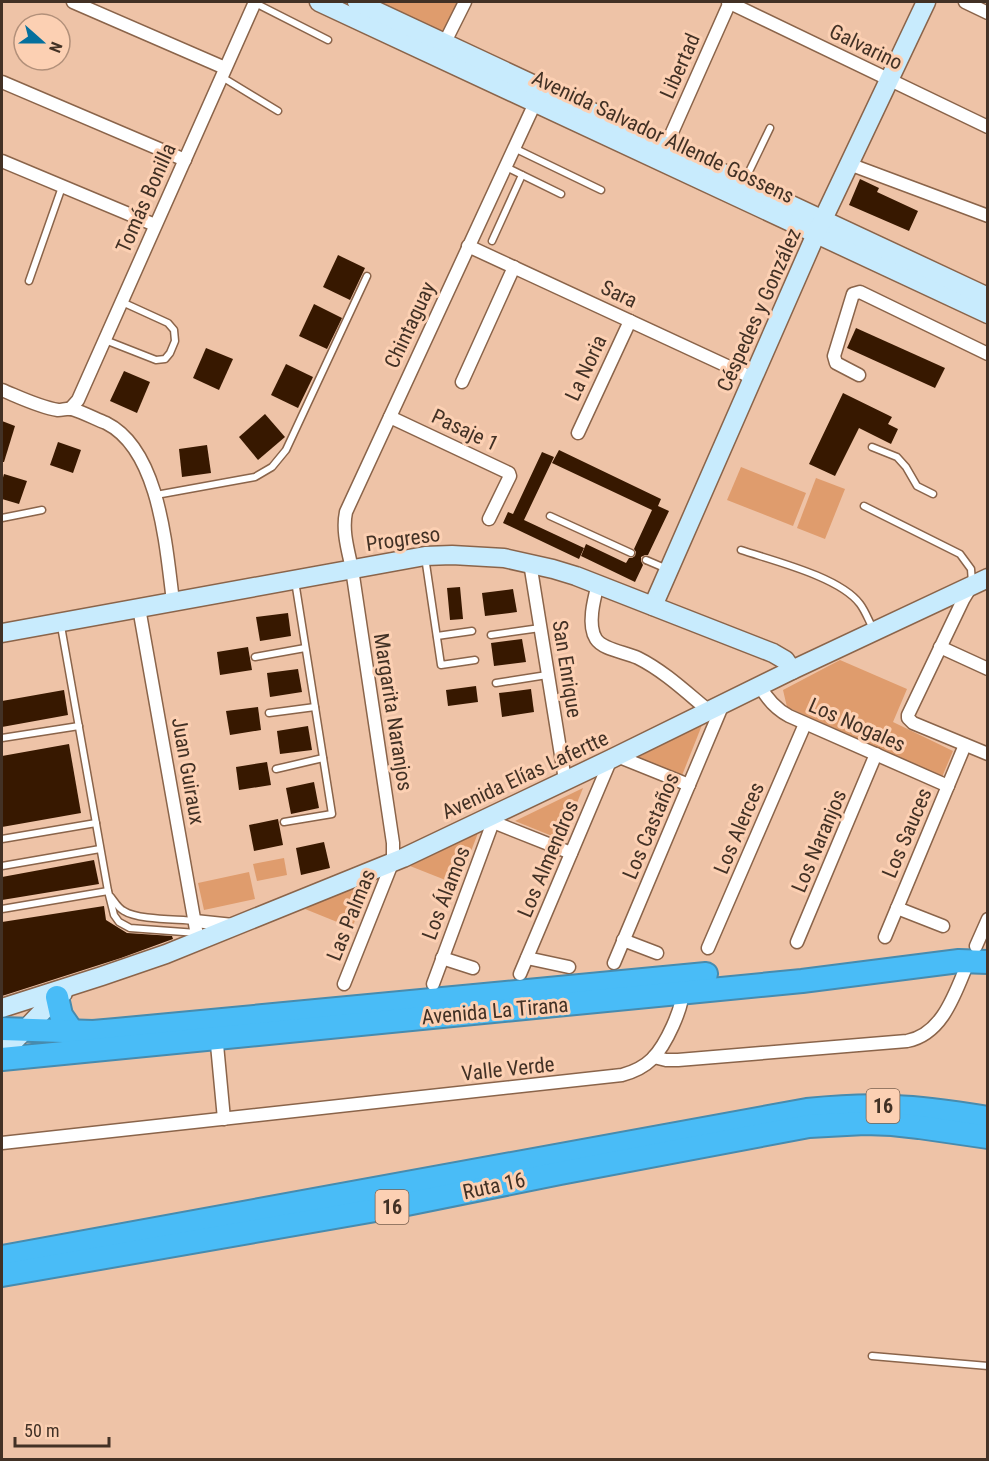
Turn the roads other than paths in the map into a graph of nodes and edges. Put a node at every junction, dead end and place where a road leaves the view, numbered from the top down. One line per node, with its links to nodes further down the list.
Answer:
1 (73, 2): 12 (street)
2 (255, 2): 10 (lane); 12 (street, Tomás Bonilla)
3 (319, 2): 15 (street, Avenida Salvador Allende Gossens)
4 (357, 2): 11 (street, Avenida Salvador Allende Gossens)
5 (465, 2): 11 (street)
6 (729, 2): 13 (street, Galvarino); 19 (street, Libertad)
7 (926, 2): 13 (street, Céspedes y González)
8 (965, 2): 9 (street)
9 (987, 13)
10 (328, 40)
11 (445, 42): 19 (street, Avenida Salvador Allende Gossens)
12 (224, 72): 16 (lane); 21 (street, Tomás Bonilla)
13 (889, 80): 18 (street, Galvarino); 23 (street, Céspedes y González)
14 (2, 82): 21 (street)
15 (535, 102): 20 (street, Chintaguay); 32 (street, Avenida Salvador Allende Gossens)
16 (278, 111)
17 (770, 128): 26 (lane)
18 (987, 128)
19 (666, 146): 26 (street, Avenida Salvador Allende Gossens)
20 (514, 148): 24 (street, Chintaguay); 28 (lane)
21 (184, 160): 31 (street, Tomás Bonilla)
22 (2, 161): 27 (street)
23 (849, 164): 30 (street); 32 (street, Céspedes y González)
24 (505, 167): 25 (lane); 34 (street, Chintaguay)
25 (522, 175): 29 (lane); 33 (lane)
26 (744, 182): 32 (street, Avenida Salvador Allende Gossens)
27 (63, 187): 31 (street); 37 (lane)
28 (602, 190)
29 (561, 194)
30 (987, 216)
31 (156, 225): 39 (street, Tomás Bonilla)
32 (820, 226): 38 (street, Avenida Salvador Allende Gossens); 40 (street, Avenida Salvador Allende Gossens); 45 (street, Céspedes y González)
33 (492, 241)
34 (468, 246): 35 (street, Sara); 49 (street, Chintaguay)
35 (514, 267): 41 (street, Sara); 46 (street)
36 (367, 276): 53 (lane)
37 (29, 281)
38 (987, 297)
39 (122, 302): 42 (street, Tomás Bonilla); 42 (lane)
40 (987, 314)
41 (630, 321): 45 (street, Sara); 50 (street, La Noria)
42 (105, 340): 48 (street, Tomás Bonilla)
43 (987, 354): 44 (street)
44 (859, 375)
45 (753, 378): 65 (street, Céspedes y González)
46 (462, 382)
47 (2, 390): 48 (street)
48 (70, 409): 53 (street)
49 (390, 417): 58 (street, Pasaje 1); 64 (street, Chintaguay)
50 (578, 433)
51 (872, 447): 52 (lane)
52 (933, 494)
53 (156, 495): 69 (street)
54 (864, 506): 67 (lane)
55 (42, 510): 57 (lane)
56 (550, 516): 60 (lane)
57 (2, 518)
58 (489, 519)
59 (741, 550): 75 (lane)
60 (632, 553)
61 (425, 556): 63 (street, Progreso); 64 (street, Progreso); 78 (lane)
62 (646, 560): 65 (lane)
63 (530, 563): 68 (street, Progreso); 73 (street, San Enrique)
64 (352, 569): 66 (street, Progreso); 109 (street, Margarita Naranjos)
65 (669, 570): 70 (street, Céspedes y González)
66 (294, 579): 69 (street, Progreso); 80 (lane)
67 (980, 582): 75 (street, Avenida Elías Lafertte); 79 (street)
68 (598, 584): 70 (street, Progreso); 89 (street)
69 (173, 602): 71 (street, Progreso)
70 (653, 606): 84 (street, Progreso)
71 (139, 608): 72 (street, Progreso); 116 (street, Juan Guiraux)
72 (61, 622): 76 (street, Progreso); 92 (lane)
73 (540, 628): 77 (lane); 85 (street, San Enrique)
74 (472, 631): 78 (lane)
75 (875, 631): 84 (street, Avenida Elías Lafertte)
76 (2, 633)
77 (490, 635)
78 (437, 636): 82 (lane)
79 (940, 647): 83 (street); 94 (street, Los Nogales)
80 (305, 648): 81 (lane); 88 (lane)
81 (255, 657)
82 (475, 660)
83 (987, 669)
84 (792, 670): 87 (street, Avenida Elías Lafertte)
85 (548, 675): 86 (lane); 100 (street, San Enrique)
86 (496, 683)
87 (760, 686): 89 (street, Avenida Elías Lafertte); 91 (street, Los Nogales)
88 (315, 707): 90 (lane); 97 (lane)
89 (716, 707): 98 (street, Avenida Elías Lafertte); 101 (street, Los Castaños)
90 (269, 713)
91 (805, 724): 95 (street, Los Nogales); 120 (street, Los Alerces)
92 (79, 726): 93 (lane); 105 (lane)
93 (2, 738)
94 (965, 745): 96 (street, Los Nogales); 102 (street, Los Sauces)
95 (876, 754): 102 (street, Los Nogales); 119 (street, Los Naranjos)
96 (987, 754)
97 (323, 758): 99 (lane); 104 (lane)
98 (614, 758): 100 (street, Avenida Elías Lafertte); 101 (street); 108 (street, Los Almendros)
99 (276, 769)
100 (565, 780): 103 (street, Avenida Elías Lafertte)
101 (689, 785): 118 (street, Los Castaños)
102 (948, 786): 112 (street, Los Sauces)
103 (492, 819): 108 (street); 109 (street, Avenida Elías Lafertte); 123 (street, Los Álamos)
104 (284, 822)
105 (96, 823): 106 (lane); 107 (lane)
106 (2, 839)
107 (100, 849): 110 (lane); 111 (lane)
108 (571, 853): 124 (street, Los Almendros)
109 (393, 861): 116 (street, Avenida Elías Lafertte); 129 (street, Las Palmas)
110 (2, 866)
111 (108, 891): 113 (lane); 116 (lane); 116 (lane)
112 (897, 908): 115 (street); 117 (street, Los Sauces)
113 (2, 909)
114 (987, 919): 122 (street)
115 (943, 926)
116 (197, 932): 132 (street, Avenida Elías Lafertte)
117 (885, 937)
118 (623, 940): 121 (street); 125 (street, Los Castaños)
119 (797, 942)
120 (708, 948)
121 (657, 953)
122 (980, 954): 131 (highway, Avenida La Tirana); 139 (street)
123 (442, 958): 127 (street); 130 (street, Los Álamos)
124 (527, 958): 126 (street); 128 (street, Los Almendros)
125 (614, 963)
126 (569, 967)
127 (473, 968)
128 (520, 974)
129 (345, 984)
130 (433, 984)
131 (683, 985): 136 (highway, Avenida La Tirana); 139 (street)
132 (64, 992): 133 (street, Avenida Elías Lafertte); 135 (street, Avenida Elías Lafertte); 137 (highway)
133 (2, 1008)
134 (2, 1029): 135 (highway, Avenida La Tirana)
135 (25, 1029): 137 (highway, Avenida La Tirana); 138 (street, Avenida Elías Lafertte)
136 (215, 1029): 137 (highway, Avenida La Tirana); 140 (highway, Avenida La Tirana); 142 (street)
137 (72, 1031)
138 (2, 1052)
139 (654, 1057): 142 (street, Valle Verde)
140 (2, 1059)
141 (987, 1118): 145 (highway, Ruta 16 / 16)
142 (224, 1119): 144 (street, Valle Verde)
143 (987, 1137): 146 (highway, Ruta 16 / 16)
144 (2, 1143)
145 (2, 1257)
146 (2, 1275)
147 (872, 1356): 148 (lane)
148 (987, 1366)

